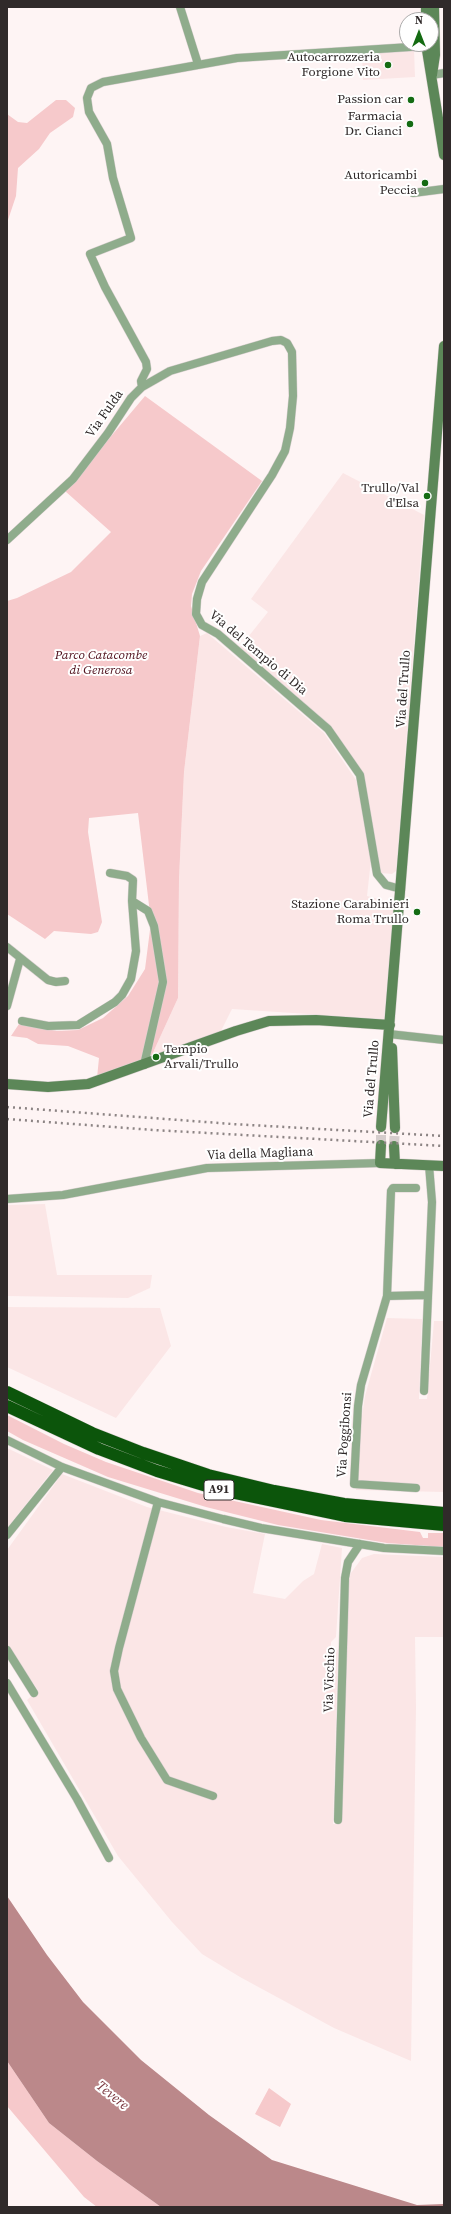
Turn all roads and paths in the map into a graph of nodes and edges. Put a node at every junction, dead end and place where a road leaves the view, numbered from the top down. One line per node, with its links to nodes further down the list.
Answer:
1 (180, 7): 5 (street)
2 (434, 7): 7 (street)
3 (399, 47): 5 (street)
4 (426, 52): 7 (street)
5 (198, 64): 13 (street)
6 (444, 73): 7 (street)
7 (432, 75): 8 (street)
8 (444, 155)
9 (444, 189): 10 (street)
10 (413, 193)
11 (444, 346): 16 (street, Via del Trullo)
12 (292, 352): 13 (street, Via Fulda); 16 (street, Via del Tempio di Dia)
13 (142, 387): 14 (street, Via Fulda)
14 (7, 540)
15 (110, 872): 17 (street)
16 (401, 889): 23 (street, Via del Trullo)
17 (132, 901): 22 (street); 25 (street)
18 (7, 947): 19 (street)
19 (20, 959): 20 (street); 21 (street)
20 (65, 981)
21 (7, 1006)
22 (22, 1022)
23 (389, 1030): 24 (street); 25 (street); 27 (street, Via del Trullo); 28 (street, Via del Trullo)
24 (444, 1040)
25 (144, 1065): 26 (street)
26 (7, 1084)
27 (382, 1127)
28 (395, 1128)
29 (381, 1145): 31 (street)
30 (394, 1146): 32 (street)
31 (380, 1163): 32 (street, Via della Magliana); 36 (street, Via della Magliana)
32 (395, 1164): 33 (street, Via della Magliana)
33 (429, 1165): 34 (street, Via della Magliana); 37 (street)
34 (444, 1166)
35 (416, 1188): 38 (street)
36 (7, 1199)
37 (427, 1295): 38 (street); 39 (street)
38 (387, 1296): 44 (street, Via Poggibonsi)
39 (424, 1391)
40 (7, 1392): 46 (highway, A91)
41 (7, 1406): 47 (highway, A91)
42 (7, 1440): 43 (street)
43 (62, 1467): 45 (street); 48 (street)
44 (416, 1488)
45 (158, 1502): 49 (street); 54 (street)
46 (444, 1513)
47 (444, 1525)
48 (7, 1535)
49 (360, 1544): 50 (street); 55 (street, Via Vicchio)
50 (444, 1551)
51 (7, 1650): 53 (street)
52 (7, 1683): 56 (street)
53 (34, 1693)
54 (212, 1796)
55 (338, 1820)
56 (109, 1858)

